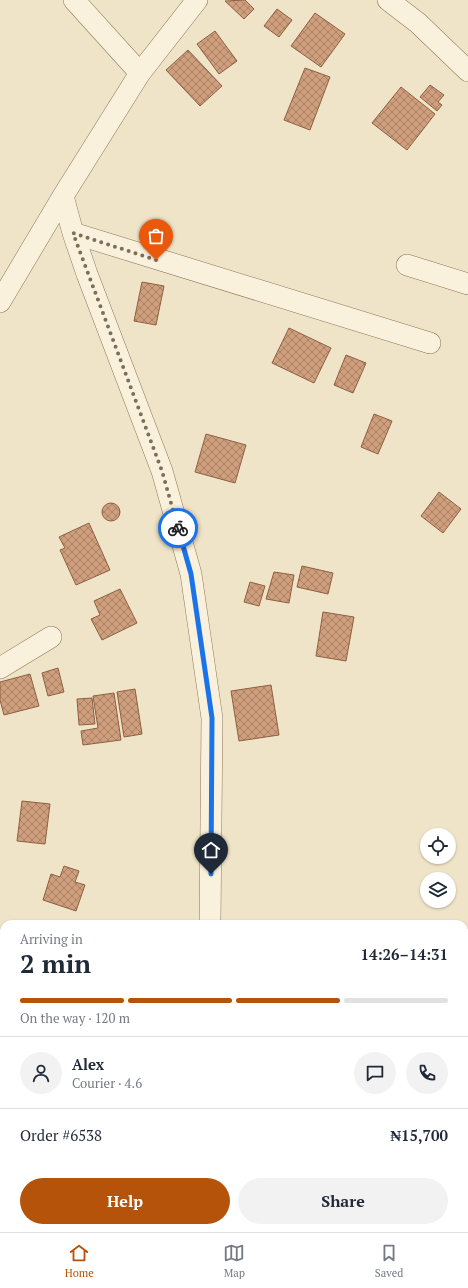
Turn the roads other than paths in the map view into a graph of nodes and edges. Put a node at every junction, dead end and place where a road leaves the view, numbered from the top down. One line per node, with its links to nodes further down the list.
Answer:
1 (74, 0): 5 (street)
2 (197, 0): 5 (street)
3 (388, 0): 4 (street)
4 (468, 71)
5 (140, 73): 6 (street)
6 (63, 196): 7 (street); 10 (street)
7 (73, 233): 11 (street); 14 (street)
8 (407, 265): 9 (street)
9 (468, 284)
10 (0, 302)
11 (430, 344)
12 (51, 637): 13 (street)
13 (0, 668)
14 (210, 920)

